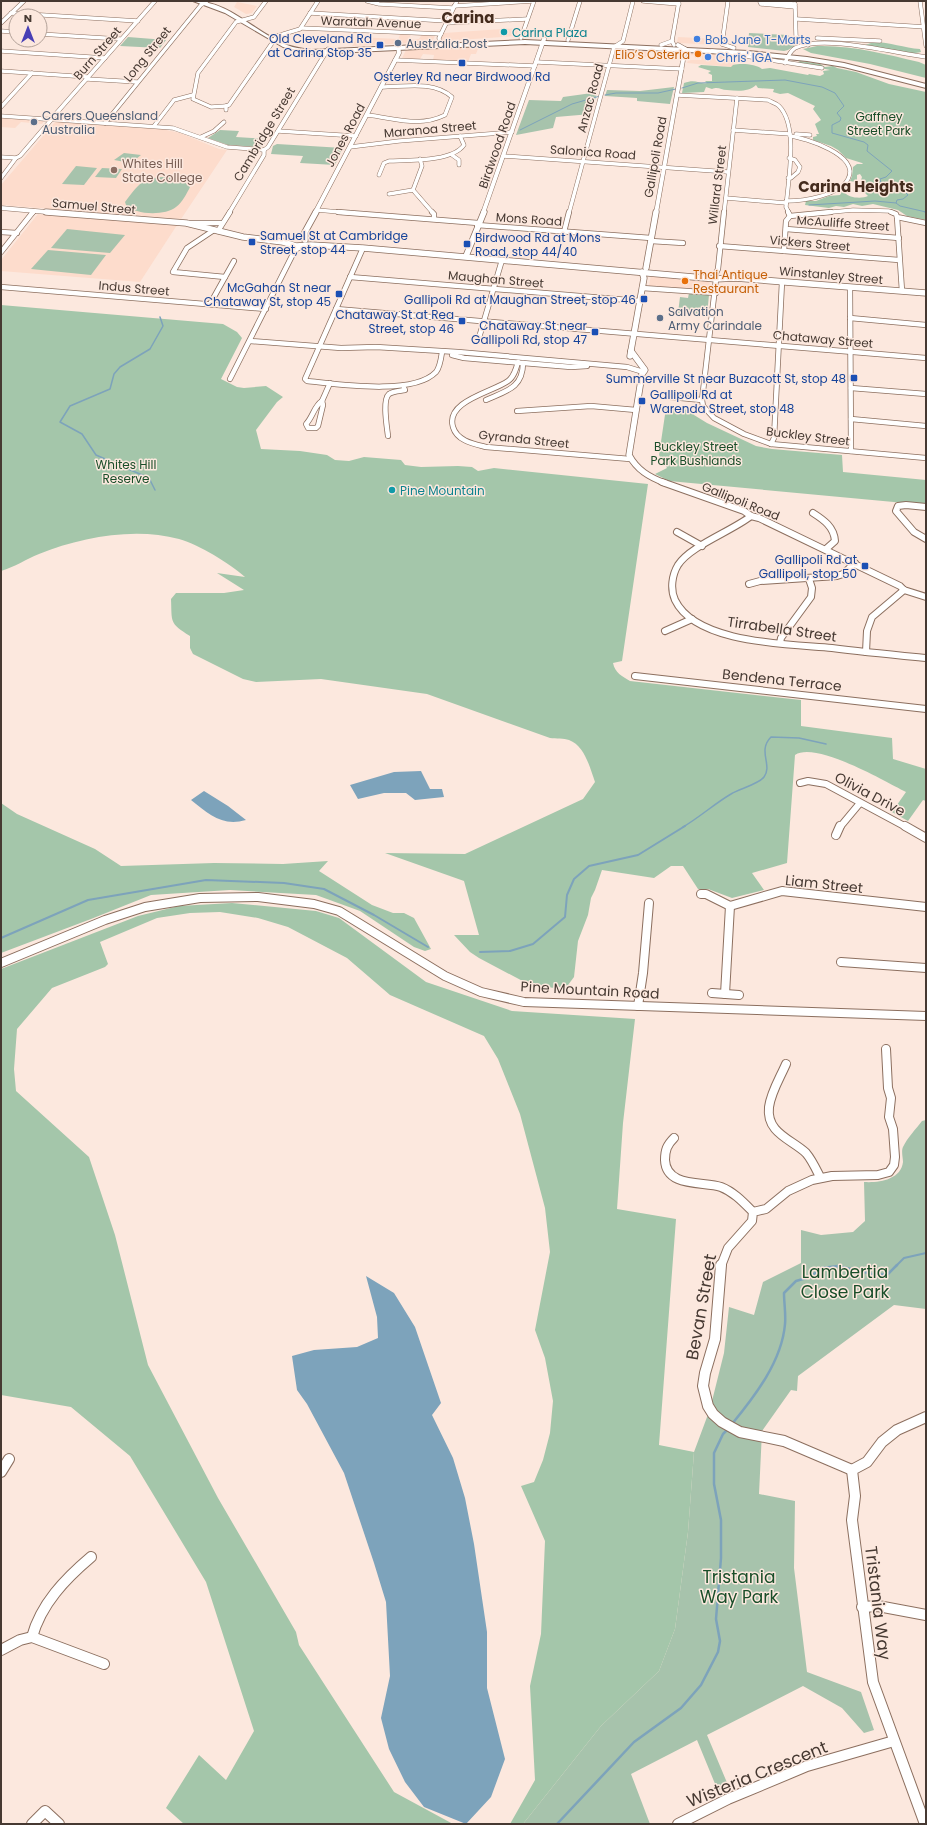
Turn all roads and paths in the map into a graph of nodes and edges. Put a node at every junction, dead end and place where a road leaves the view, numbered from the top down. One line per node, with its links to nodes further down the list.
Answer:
1 (24, 1): 20 (street)
2 (155, 1): 26 (street, Burn Street)
3 (196, 1): 16 (highway)
4 (216, 1): 28 (highway)
5 (266, 1): 28 (street)
6 (318, 1): 21 (street)
7 (367, 1): 19 (street)
8 (457, 1): 19 (street)
9 (534, 1): 19 (street); 24 (street)
10 (580, 1): 41 (street)
11 (632, 1): 12 (street); 43 (street)
12 (637, 1)
13 (643, 1): 17 (street)
14 (728, 1): 46 (street)
15 (920, 1): 31 (street)
16 (205, 2): 27 (highway); 73 (street, Long Street)
17 (679, 2): 45 (street)
18 (795, 4): 18 (street); 22 (street)
19 (454, 7): 29 (street)
20 (16, 8)
21 (310, 13): 29 (street); 32 (street)
22 (795, 14): 25 (street); 49 (street)
23 (48, 15): 26 (street)
24 (527, 19): 29 (street); 36 (street)
25 (797, 20): 31 (street); 50 (street)
26 (138, 21): 38 (street, Burn Street)
27 (241, 21): 28 (highway); 30 (street)
28 (249, 22): 30 (highway); 35 (highway)
29 (447, 22): 34 (street)
30 (232, 26): 77 (street)
31 (925, 27): 53 (street)
32 (301, 28): 34 (street, Waratah Avenue); 35 (street)
33 (48, 34): 38 (street)
34 (441, 34): 44 (street)
35 (275, 38): 51 (highway); 56 (street); 60 (highway)
36 (521, 38): 40 (highway); 44 (highway)
37 (817, 38): 39 (street)
38 (120, 39): 63 (street, Burn Street)
39 (825, 39): 42 (street); 47 (street); 48 (street)
40 (544, 40): 41 (highway); 52 (highway); 54 (highway); 66 (street, Birdwood Road)
41 (568, 40): 43 (highway)
42 (880, 41)
43 (622, 42): 45 (highway); 52 (street)
44 (440, 43): 54 (highway)
45 (674, 44): 57 (highway)
46 (722, 44): 55 (street); 58 (street)
47 (816, 44): 48 (street); 50 (street)
48 (829, 44): 62 (street)
49 (803, 45): 50 (street); 61 (street)
50 (808, 45)
51 (285, 46): 56 (highway); 60 (highway)
52 (615, 46): 57 (highway); 67 (street, Anzac Road)
53 (926, 46)
54 (398, 47): 60 (highway); 64 (street, Jones Road)
55 (714, 47): 57 (highway); 58 (highway); 61 (highway); 65 (street)
56 (268, 48): 77 (street)
57 (688, 48): 69 (street, Gallipoli Road)
58 (734, 48): 61 (highway)
59 (1, 51): 63 (street)
60 (327, 51): 88 (street, Cambridge Street)
61 (789, 55): 65 (street); 74 (highway); 75 (highway)
62 (926, 57)
63 (105, 58): 72 (street, Burn Street)
64 (395, 60): 66 (street); 76 (street, Jones Road)
65 (785, 63): 68 (street)
66 (536, 64): 67 (street); 89 (street, Birdwood Road)
67 (609, 65): 69 (street); 103 (street, Anzac Road)
68 (822, 68)
69 (682, 69): 78 (street, Gallipoli Road)
70 (1, 71): 71 (street)
71 (32, 74): 72 (street); 80 (street)
72 (87, 78): 73 (street); 83 (street, Burn Street)
73 (137, 82): 85 (street, Long Street)
74 (926, 82)
75 (926, 86)
76 (381, 87): 81 (street, Jones Road); 81 (street)
77 (193, 95): 86 (street)
78 (677, 95): 79 (street); 105 (street, Gallipoli Road)
79 (737, 98): 87 (street, Willard Street); 90 (street)
80 (1, 107)
81 (367, 115): 92 (street, Jones Road)
82 (1, 116): 83 (street)
83 (52, 119): 85 (street); 100 (street, Burn Street)
84 (224, 122): 94 (street)
85 (105, 123): 86 (street)
86 (154, 126): 94 (street)
87 (733, 130): 90 (street); 106 (street, Willard Street)
88 (278, 131): 92 (street); 96 (street, Cambridge Street)
89 (512, 132): 93 (street, Maranoa Street); 98 (street, Birdwood Road)
90 (790, 134): 91 (street); 101 (street); 113 (street)
91 (810, 135)
92 (356, 136): 95 (street, Jones Road)
93 (460, 136): 95 (street, Maranoa Street); 97 (street)
94 (201, 138): 96 (street)
95 (350, 147): 115 (street, Jones Road)
96 (264, 150): 122 (street, Cambridge Street)
97 (452, 155): 102 (street); 104 (street)
98 (504, 156): 103 (street, Salonica Road); 124 (street, Birdwood Road)
99 (1, 157): 100 (street)
100 (16, 158): 108 (street, Burn Street)
101 (789, 158): 109 (street); 109 (street)
102 (420, 159): 107 (street); 110 (street)
103 (583, 161): 105 (street, Salonica Road); 130 (street, Anzac Road)
104 (459, 165)
105 (664, 167): 106 (street, Salonica Road); 133 (street, Gallipoli Road)
106 (728, 172): 112 (street, Willard Street)
107 (379, 175)
108 (1, 178)
109 (788, 178): 113 (street)
110 (413, 190): 111 (street); 120 (street)
111 (389, 194)
112 (726, 198): 113 (street); 137 (street, Willard Street)
113 (786, 202): 117 (street)
114 (1, 208): 116 (street, Samuel Street)
115 (317, 210): 119 (street, Mons Road); 129 (street, Jones Road)
116 (34, 211): 121 (street, Samuel Street); 131 (street)
117 (790, 216): 118 (street); 126 (street)
118 (897, 217): 123 (street); 132 (street)
119 (418, 218): 120 (street, Mons Road); 125 (street)
120 (434, 219): 124 (street, Mons Road)
121 (186, 223): 122 (street, Samuel Street); 127 (street, Samuel Street)
122 (221, 223): 127 (street, Cambridge Street)
123 (926, 223)
124 (478, 224): 130 (street, Mons Road); 141 (street, Birdwood Road)
125 (415, 225)
126 (786, 229): 132 (street, McAuliffe Street); 139 (street)
127 (216, 230): 134 (street, Samuel Street); 148 (street)
128 (1, 232): 131 (street)
129 (305, 232): 134 (street, Jones Road); 135 (street, Jones Road)
130 (564, 232): 133 (street, Mons Road)
131 (17, 233): 140 (street)
132 (899, 238): 143 (street)
133 (651, 240): 136 (street); 145 (street, Gallipoli Road)
134 (296, 242): 135 (street, Samuel Street); 159 (street, Jones Road)
135 (304, 243): 138 (street, Winstanley Street)
136 (683, 243)
137 (719, 246): 139 (street, Vickers Street); 146 (street, Willard Street)
138 (363, 248): 141 (street, Winstanley Street); 147 (street)
139 (784, 251): 143 (street, Vickers Street)
140 (1, 252)
141 (466, 256): 142 (street, Winstanley Street)
142 (502, 260): 145 (street, Winstanley Street); 153 (street)
143 (899, 260): 154 (street)
144 (234, 261): 148 (street)
145 (646, 271): 146 (street, Winstanley Street); 152 (street)
146 (716, 276): 149 (street, Winstanley Street); 155 (street, Willard Street)
147 (350, 277): 153 (street, Maughan Street); 160 (street)
148 (225, 278): 158 (street)
149 (782, 282): 151 (street, Winstanley Street); 168 (street)
150 (1, 287): 158 (street, Indus Street)
151 (850, 287): 154 (street, Winstanley Street); 161 (street)
152 (642, 288): 155 (street); 157 (street)
153 (493, 289): 157 (street, Maughan Street); 162 (street)
154 (902, 291): 156 (street, Winstanley Street)
155 (716, 293): 165 (street, Willard Street)
156 (926, 293)
157 (640, 301): 164 (street)
158 (210, 304): 159 (street, Indus Street)
159 (266, 309): 166 (street, Jones Road)
160 (336, 309): 162 (street, Chataway Street); 169 (street)
161 (850, 318): 163 (street); 172 (street)
162 (483, 321): 164 (street, Chataway Street); 167 (street)
163 (926, 325)
164 (634, 334): 165 (street, Chataway Street); 171 (street)
165 (710, 340): 168 (street, Chataway Street); 186 (street, Willard Street)
166 (250, 341): 169 (street); 179 (street, Jones Road)
167 (478, 341)
168 (779, 346): 172 (street, Chataway Street); 193 (street)
169 (318, 347): 170 (street); 180 (street)
170 (442, 352): 174 (street); 176 (street); 181 (street)
171 (631, 352): 175 (street); 178 (street)
172 (850, 352): 173 (street, Chataway Street); 182 (street)
173 (926, 358)
174 (520, 362): 176 (street); 185 (street); 196 (street, Gyranda Street)
175 (635, 363): 177 (street); 178 (street)
176 (599, 365): 177 (street)
177 (627, 367): 178 (street)
178 (641, 372): 188 (street)
179 (230, 379)
180 (330, 383): 181 (street); 187 (street)
181 (403, 386): 192 (street)
182 (851, 388): 183 (street); 190 (street)
183 (926, 394)
184 (670, 398): 186 (street)
185 (486, 400)
186 (702, 400): 193 (street, Buckley Street)
187 (322, 401): 187 (street)
188 (636, 410): 189 (street); 196 (street)
189 (517, 411)
190 (851, 419): 191 (street); 194 (street)
191 (926, 426)
192 (388, 436)
193 (771, 444): 194 (street, Buckley Street)
194 (851, 451): 197 (street, Buckley Street)
195 (597, 453): 196 (street)
196 (629, 457): 200 (street, Gallipoli Road)
197 (926, 458)
198 (926, 507): 202 (street)
199 (813, 513): 204 (street)
200 (751, 516): 203 (street, Tirrabella Street); 204 (street, Gallipoli Road)
201 (677, 532): 203 (street)
202 (926, 539)
203 (702, 546): 210 (street, Tirrabella Street)
204 (826, 549): 205 (street, Gallipoli Road)
205 (855, 563): 206 (street); 208 (street, Gallipoli Road)
206 (809, 579): 207 (street); 212 (street)
207 (749, 584)
208 (904, 590): 209 (street, Gallipoli Road); 213 (street)
209 (926, 597)
210 (692, 618): 211 (street); 212 (street, Tirrabella Street)
211 (665, 631)
212 (780, 643): 213 (street, Tirrabella Street)
213 (866, 652): 214 (street, Tirrabella Street)
214 (926, 658)
215 (635, 676): 216 (street, Bendena Terrace)
216 (926, 708)
217 (800, 782): 218 (street, Olivia Drive)
218 (860, 803): 219 (street); 220 (street, Olivia Drive)
219 (836, 834)
220 (926, 838)
221 (701, 894): 223 (street)
222 (649, 903): 231 (street)
223 (730, 906): 224 (street, Liam Street); 229 (street)
224 (926, 907)
225 (841, 962): 227 (street)
226 (1, 963): 231 (street, Pine Mountain Road)
227 (926, 968)
228 (712, 993): 229 (street)
229 (725, 994): 230 (street)
230 (739, 995)
231 (638, 1006): 232 (street, Pine Mountain Road)
232 (926, 1016)
233 (886, 1049): 236 (street)
234 (786, 1064): 236 (street)
235 (674, 1138): 237 (street)
236 (820, 1177): 237 (street)
237 (752, 1212): 240 (street, Bevan Street)
238 (926, 1417): 240 (street)
239 (9, 1459): 241 (street)
240 (852, 1470): 243 (street, Tristania Way)
241 (1, 1472)
242 (91, 1557): 245 (street)
243 (862, 1607): 244 (street); 248 (street, Tristania Way)
244 (926, 1615)
245 (32, 1637): 246 (street); 247 (street)
246 (1, 1650)
247 (104, 1664)
248 (894, 1741): 251 (street, Wisteria Crescent); 252 (street, Tristania Way)
249 (32, 1824): 250 (street)
250 (59, 1824)
251 (678, 1824)
252 (925, 1824)

